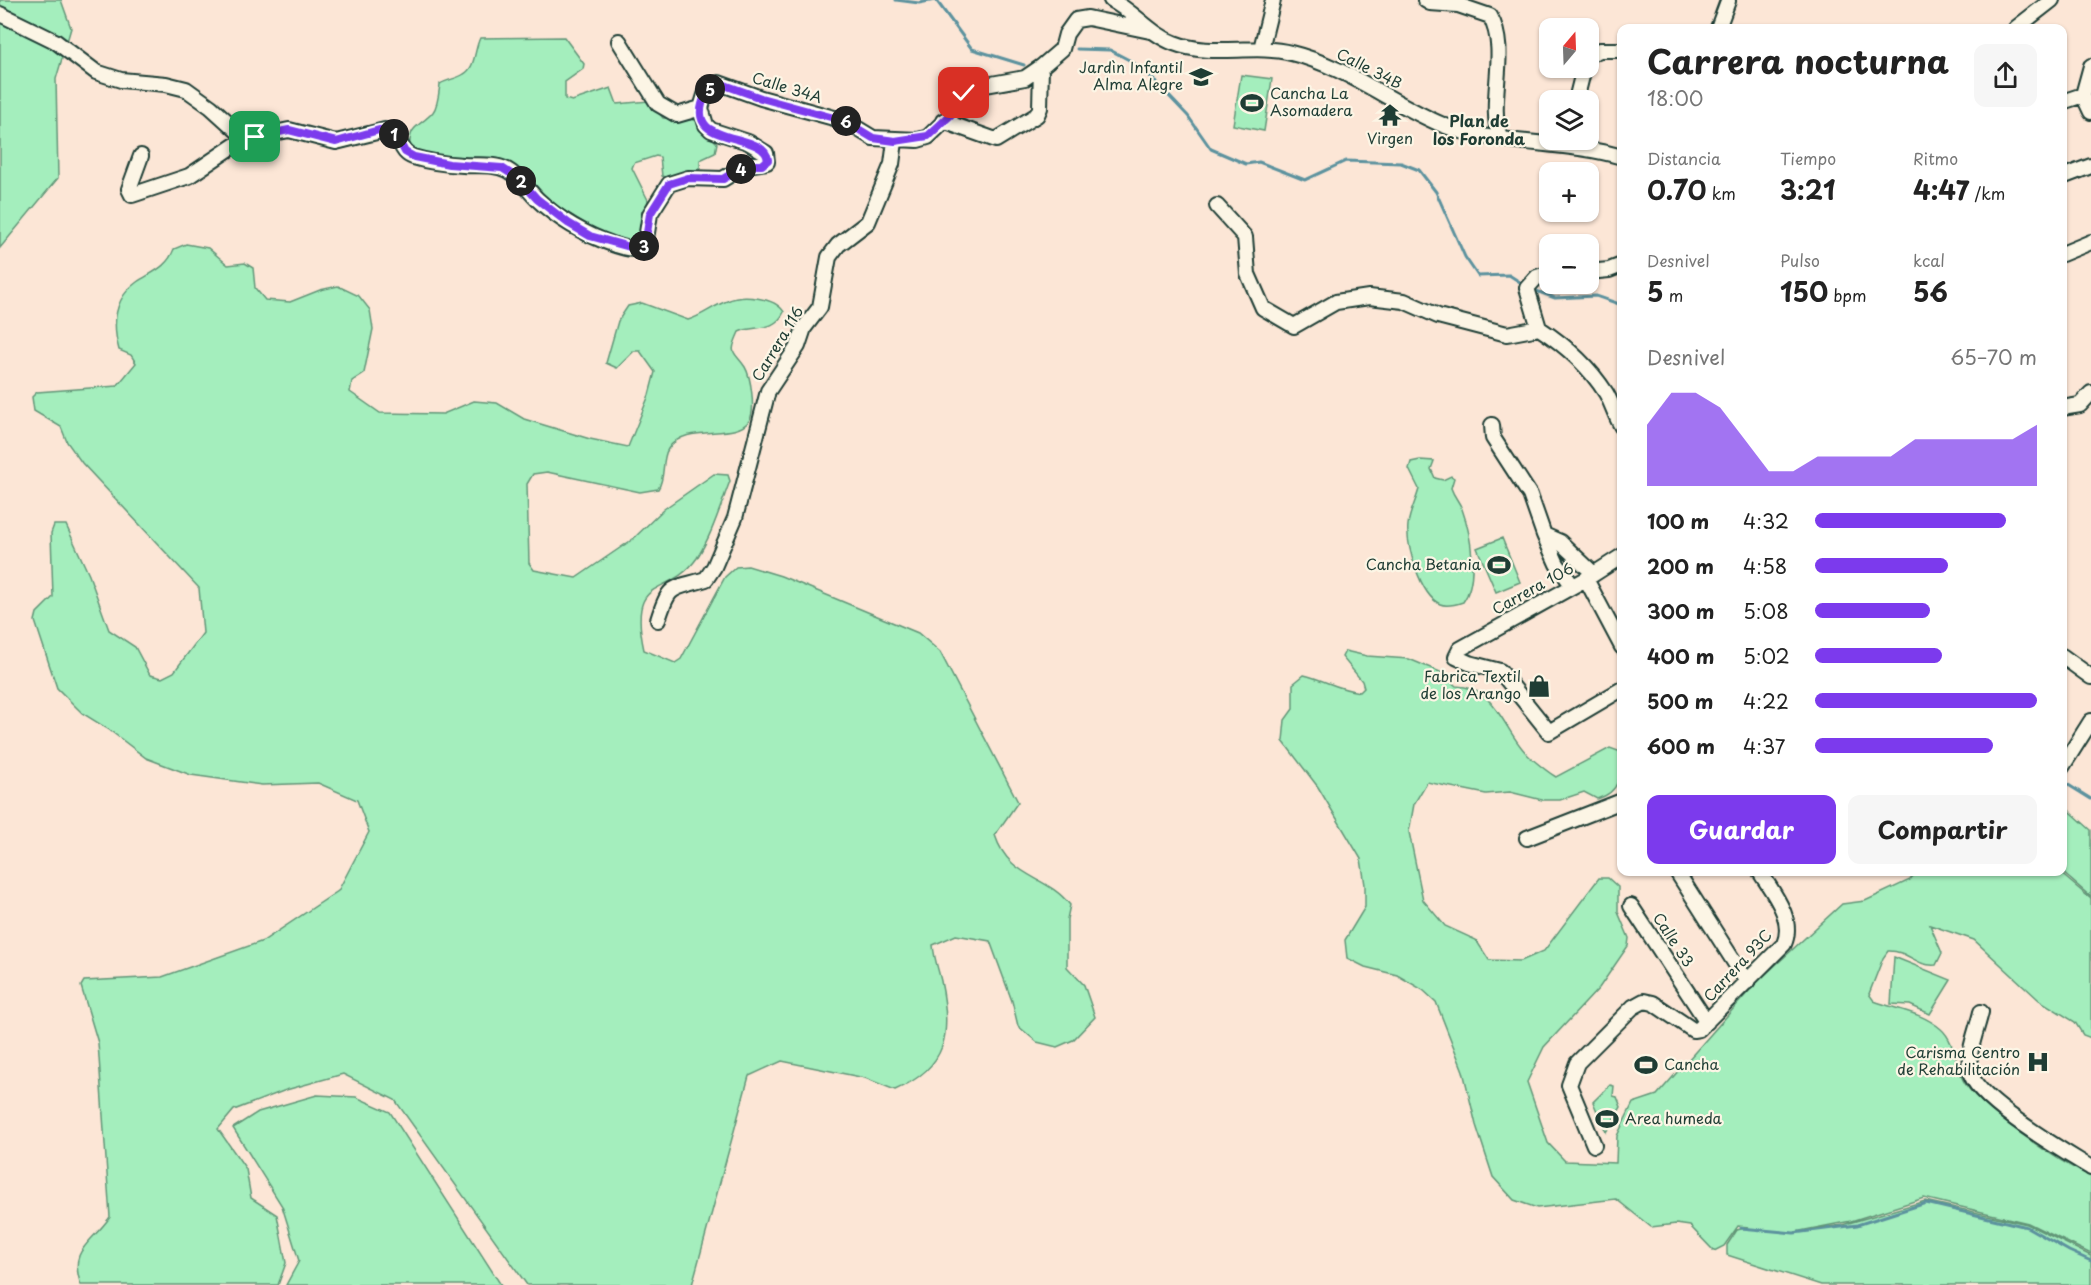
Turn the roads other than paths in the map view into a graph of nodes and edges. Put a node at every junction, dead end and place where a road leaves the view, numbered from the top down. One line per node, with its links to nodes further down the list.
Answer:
1 (1111, 0): 9 (street, Calle 34B)
2 (1273, 0): 11 (street)
3 (1425, 0): 22 (street)
4 (2052, 0): 8 (street)
5 (1728, 1): 7 (street)
6 (0, 14): 21 (street)
7 (1719, 24)
8 (2021, 24)
9 (1150, 31): 11 (street, Calle 34B); 15 (street, Calle 34A)
10 (619, 41): 18 (street)
11 (1261, 49): 22 (street, Calle 34B)
12 (1599, 50): 13 (street)
13 (1617, 50)
14 (2091, 66): 16 (street)
15 (1041, 67): 20 (street, Calle 34A); 20 (street)
16 (2083, 95): 17 (street); 19 (street)
17 (2067, 100)
18 (701, 108): 21 (street); 23 (street, Calle 34A)
19 (2091, 112)
20 (943, 121): 23 (street, Calle 34A)
21 (247, 137): 26 (street)
22 (1500, 138): 24 (street, Calle 34B)
23 (895, 141): 45 (street, Carrera 116)
24 (1539, 141)
25 (1594, 150): 27 (street, Calle 34B)
26 (141, 156)
27 (1617, 156)
28 (2091, 166): 29 (street)
29 (2067, 175)
30 (1217, 206): 36 (street)
31 (2091, 242): 32 (street)
32 (2067, 252)
33 (1617, 267): 34 (street)
34 (1599, 271)
35 (1539, 276): 36 (street)
36 (1539, 328): 39 (street)
37 (2091, 393): 38 (street)
38 (2067, 407)
39 (1617, 416)
40 (1492, 425): 41 (street)
41 (1544, 535): 43 (street); 44 (street)
42 (1617, 559): 43 (street, Carrera 106)
43 (1590, 577): 44 (street, Carrera 106); 46 (street)
44 (1572, 585): 49 (street, Carrera 106)
45 (658, 620)
46 (1617, 636)
47 (2067, 660): 48 (street)
48 (2091, 677)
49 (1617, 692)
50 (2091, 721): 51 (street)
51 (2067, 759)
52 (1617, 803): 53 (street)
53 (1527, 838)
54 (1680, 876): 57 (street)
55 (1762, 876): 57 (street, Carrera 93C)
56 (1631, 906): 59 (street, Calle 33)
57 (1747, 982): 59 (street, Carrera 93C)
58 (1981, 1012): 61 (street)
59 (1707, 1022): 60 (street, Carrera 93C)
60 (1593, 1145)
61 (2091, 1167)

